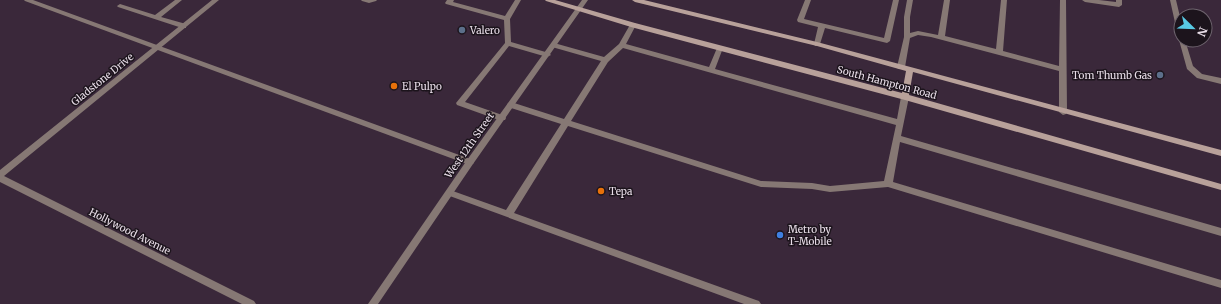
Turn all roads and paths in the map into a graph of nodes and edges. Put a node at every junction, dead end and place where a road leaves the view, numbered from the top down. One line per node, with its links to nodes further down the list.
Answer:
1 (27, 0): 32 (street)
2 (179, 0): 21 (street)
3 (216, 0): 24 (street, Gladstone Drive)
4 (364, 0): 5 (street)
5 (374, 0)
6 (451, 0): 22 (street)
7 (518, 0): 22 (street)
8 (548, 0): 20 (main road, South Hampton Road)
9 (586, 0): 20 (street, West 12th Street)
10 (635, 0): 29 (main road, South Hampton Road)
11 (808, 0): 25 (street)
12 (896, 0): 25 (street)
13 (910, 0): 26 (street)
14 (947, 0): 27 (street)
15 (1004, 0): 35 (street)
16 (1063, 0): 40 (street)
17 (1084, 0): 18 (street)
18 (1119, 0)
19 (120, 6): 21 (street)
20 (579, 9): 23 (main road, South Hampton Road); 30 (street, West 12th Street)
21 (156, 17): 24 (street)
22 (507, 19): 28 (street)
23 (633, 25): 31 (street); 33 (main road, South Hampton Road)
24 (184, 26): 32 (street, Gladstone Drive)
25 (822, 26): 29 (street)
26 (907, 37): 27 (street); 38 (street)
27 (941, 38): 35 (street)
28 (508, 43): 36 (street); 46 (street)
29 (817, 44): 38 (main road, South Hampton Road)
30 (554, 45): 36 (street, West 12th Street); 37 (street)
31 (622, 45): 37 (street); 41 (street)
32 (156, 48): 51 (street); 52 (street, Gladstone Drive)
33 (720, 48): 41 (street); 43 (main road, South Hampton Road)
34 (1184, 48): 42 (street)
35 (999, 52): 40 (street)
36 (547, 55): 44 (street, West 12th Street)
37 (605, 60): 47 (street)
38 (901, 67): 39 (main road, South Hampton Road)
39 (910, 69): 43 (main road); 45 (main road, South Hampton Road)
40 (1063, 69): 45 (street)
41 (711, 70): 48 (street)
42 (1221, 81)
43 (905, 97): 48 (street); 55 (main road, South Hampton Road)
44 (511, 105): 46 (street, West 12th Street); 47 (street)
45 (1063, 112): 50 (main road, South Hampton Road)
46 (502, 118): 51 (street, West 12th Street)
47 (566, 122): 54 (street); 57 (street)
48 (899, 123): 49 (street)
49 (896, 138): 54 (street); 58 (street)
50 (1221, 153)
51 (470, 162): 56 (street, West 12th Street)
52 (0, 174)
53 (0, 178): 60 (street, Hollywood Avenue)
54 (888, 184): 59 (street)
55 (1221, 187)
56 (450, 193): 57 (street); 61 (street, West 12th Street)
57 (509, 213): 62 (street)
58 (1221, 232)
59 (1221, 284)
60 (251, 304)
61 (373, 304)
62 (756, 304)

